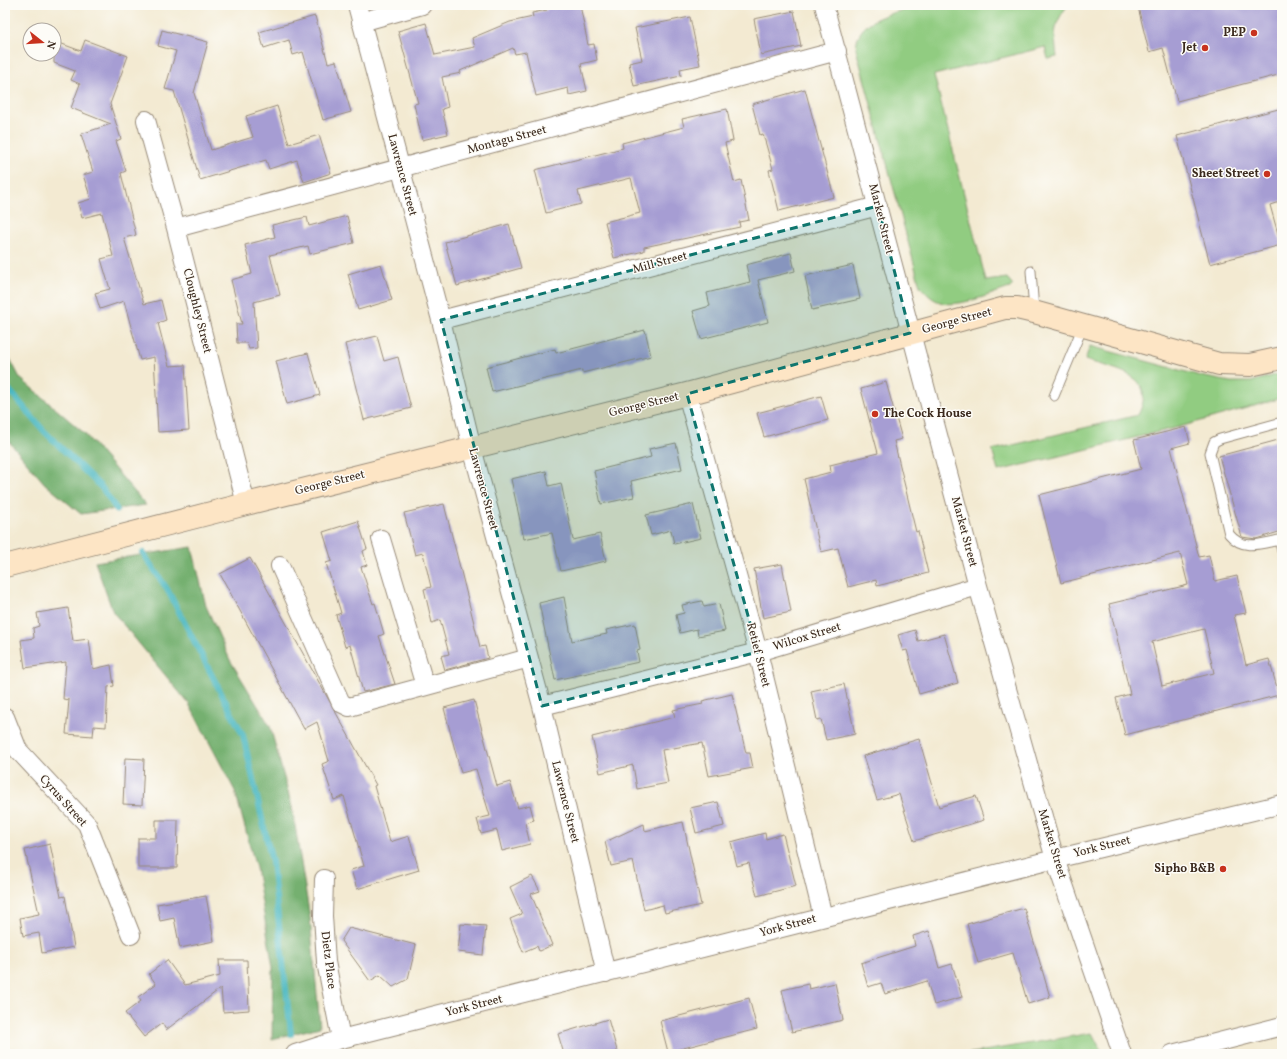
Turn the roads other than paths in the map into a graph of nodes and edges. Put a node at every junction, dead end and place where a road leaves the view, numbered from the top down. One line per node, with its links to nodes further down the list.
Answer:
1 (422, 5): 3 (street)
2 (830, 6): 4 (street, Market Street)
3 (359, 13): 6 (street, Lawrence Street)
4 (837, 51): 6 (street, Montagu Street); 7 (street, Market Street)
5 (146, 120): 8 (street, Cloughley Street)
6 (401, 168): 8 (street, Montagu Street); 11 (street, Lawrence Street)
7 (878, 206): 11 (street, Mill Street); 13 (street, Market Street)
8 (176, 228): 19 (street, Cloughley Street)
9 (1031, 271): 10 (lane)
10 (1034, 312): 12 (main road, George Street); 13 (main road, George Street)
11 (441, 320): 18 (street, Lawrence Street)
12 (1084, 325): 14 (main road, George Street); 16 (lane)
13 (910, 333): 15 (main road, George Street); 25 (street, Market Street)
14 (1282, 358)
15 (687, 394): 18 (main road, George Street); 26 (street, Retief Street)
16 (1054, 396)
17 (1282, 422): 21 (lane)
18 (472, 448): 19 (main road, George Street); 27 (street, Lawrence Street)
19 (246, 504): 23 (main road, George Street)
20 (381, 539): 28 (street)
21 (1280, 539): 22 (lane)
22 (1282, 551)
23 (5, 566)
24 (280, 566): 28 (street)
25 (978, 586): 26 (street, Wilcox Street); 32 (street, Market Street)
26 (758, 652): 29 (street, Wilcox Street); 34 (street, Retief Street)
27 (529, 658): 28 (street); 29 (street, Lawrence Street)
28 (425, 686)
29 (542, 706): 36 (street, Lawrence Street)
30 (5, 717): 35 (street, Cyrus Street)
31 (1282, 804): 32 (street, York Street)
32 (1055, 859): 34 (street, York Street); 40 (street, Market Street)
33 (324, 879): 38 (street, Dietz Place)
34 (823, 917): 36 (street, York Street)
35 (131, 935)
36 (606, 973): 38 (street, York Street)
37 (1282, 1026): 41 (street)
38 (341, 1039): 39 (street, York Street)
39 (295, 1054)
40 (1122, 1054)
41 (1172, 1054)

